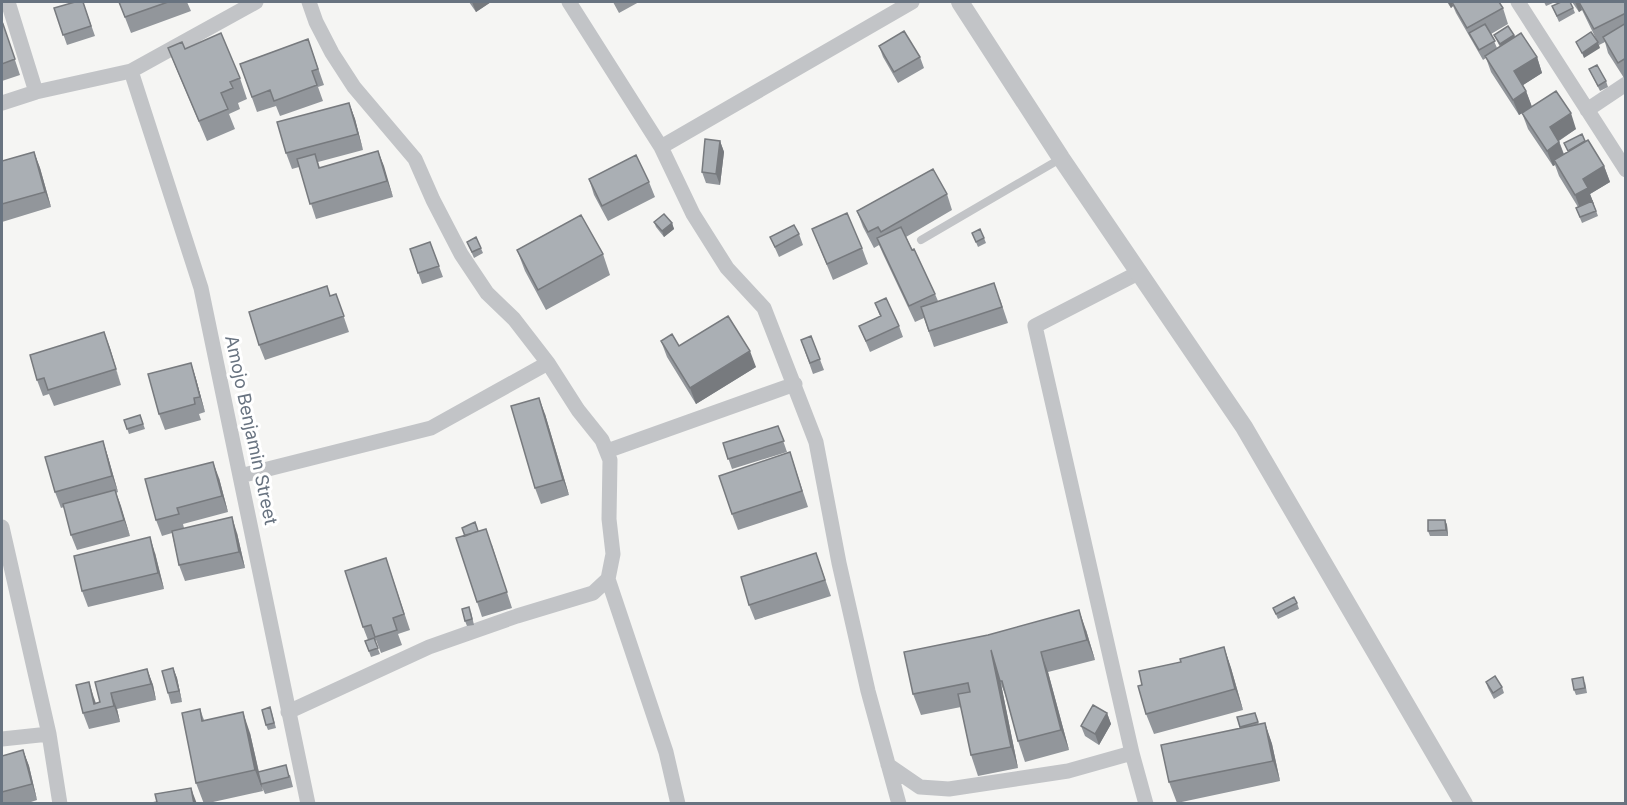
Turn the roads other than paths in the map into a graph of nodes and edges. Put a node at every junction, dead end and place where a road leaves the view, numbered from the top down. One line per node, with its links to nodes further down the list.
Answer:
1 (9, 2): 10 (street)
2 (256, 2): 8 (street)
3 (309, 2): 18 (street)
4 (569, 2): 13 (street)
5 (912, 2): 13 (street)
6 (960, 2): 14 (street)
7 (1518, 2): 12 (street)
8 (131, 71): 10 (street); 21 (street, Amojo Benjamin Street)
9 (1626, 84): 12 (street)
10 (36, 92): 11 (street)
11 (2, 104)
12 (1587, 110): 15 (street)
13 (661, 147): 19 (street)
14 (1061, 158): 16 (lane); 17 (street)
15 (1626, 170)
16 (921, 240)
17 (1140, 272): 27 (street); 34 (street)
18 (548, 363): 20 (street); 21 (street)
19 (795, 384): 20 (street); 28 (street)
20 (607, 452): 23 (street)
21 (240, 476): 24 (street, Amojo Benjamin Street)
22 (2, 527): 25 (street)
23 (608, 579): 24 (street); 29 (street)
24 (288, 712): 31 (street, Amojo Benjamin Street)
25 (49, 734): 26 (street); 30 (street)
26 (2, 739)
27 (1132, 753): 28 (street); 33 (street)
28 (888, 765): 32 (street)
29 (674, 803)
30 (60, 804)
31 (308, 804)
32 (899, 804)
33 (1146, 804)
34 (1464, 804)

